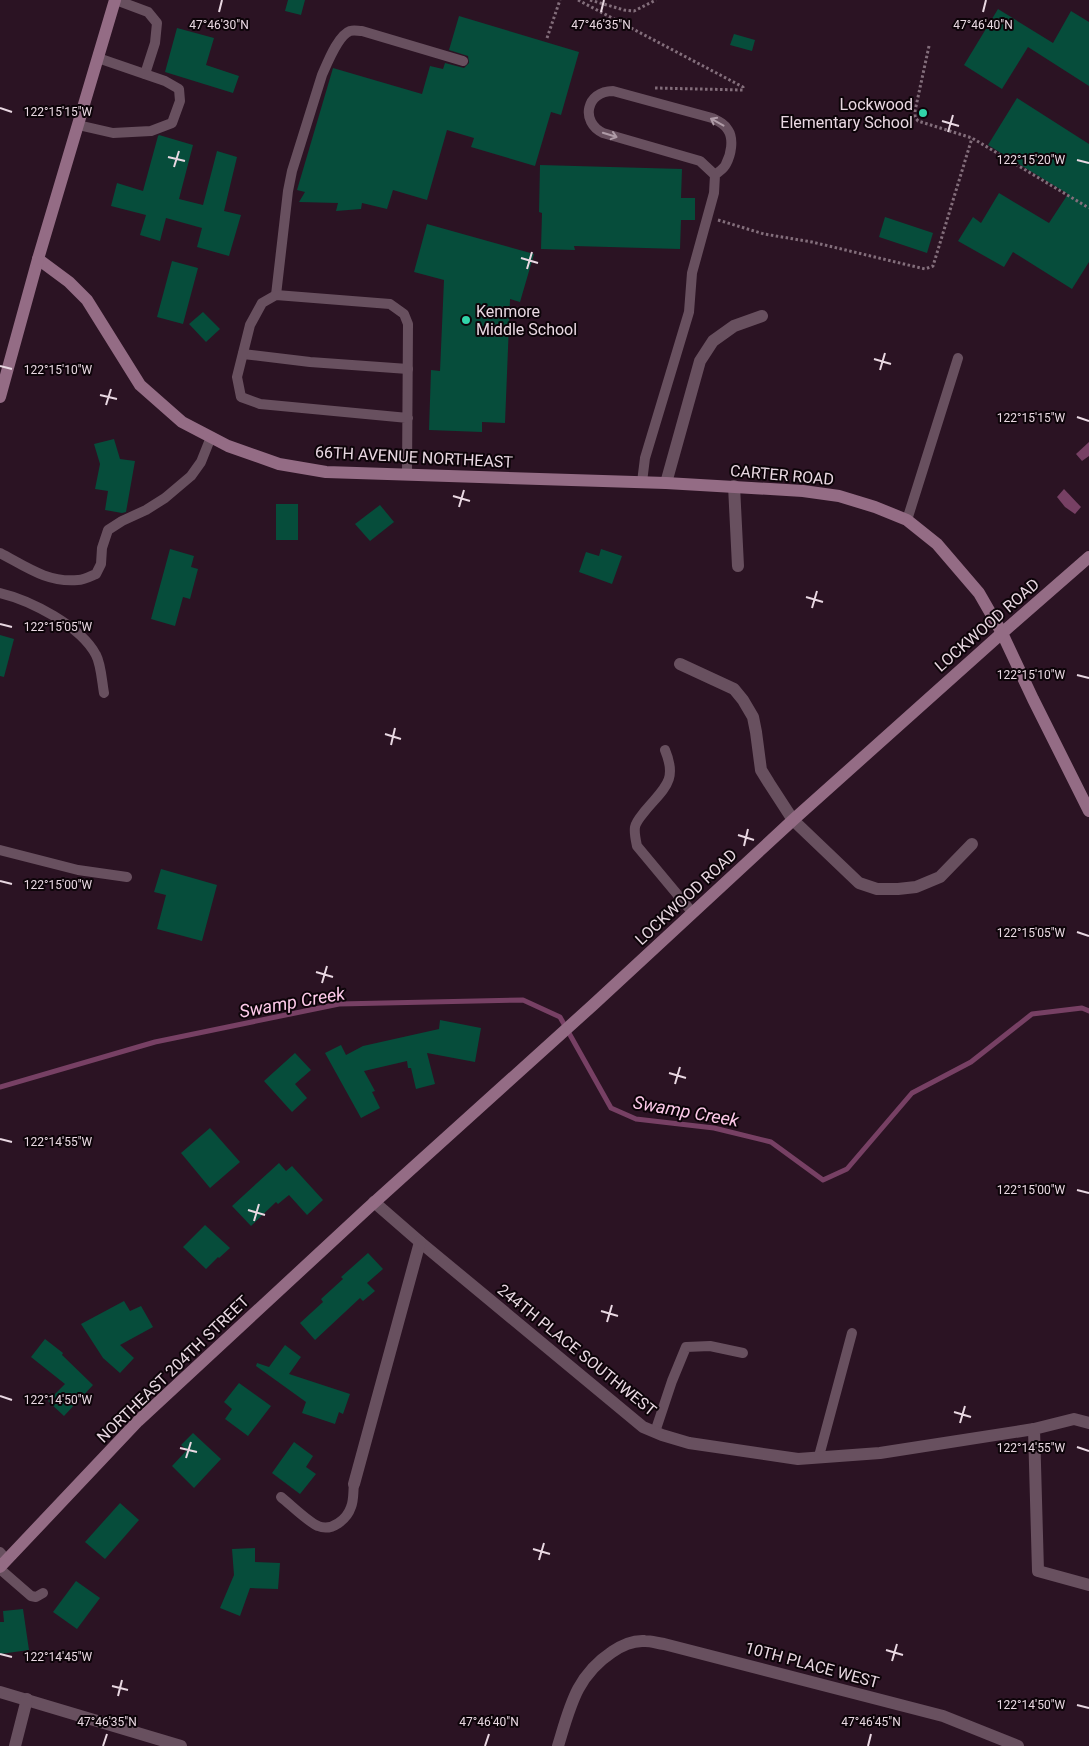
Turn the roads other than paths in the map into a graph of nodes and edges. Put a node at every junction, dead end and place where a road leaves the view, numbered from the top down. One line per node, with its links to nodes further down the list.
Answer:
1 (115, 0): 2 (street); 4 (lane)
2 (98, 58): 4 (lane); 5 (street)
3 (463, 61): 8 (lane)
4 (145, 74): 5 (lane)
5 (78, 125): 7 (street)
6 (715, 175): 6 (lane, one-way to 6); 17 (lane)
7 (38, 259): 13 (street); 15 (street, 66TH AVENUE NORTHEAST)
8 (276, 295): 10 (lane); 12 (lane)
9 (762, 316): 18 (street)
10 (243, 354): 12 (lane); 14 (lane)
11 (958, 358): 20 (lane)
12 (408, 369): 14 (lane)
13 (0, 398)
14 (408, 418): 16 (lane)
15 (211, 437): 16 (street, 66TH AVENUE NORTHEAST); 21 (lane)
16 (407, 474): 17 (street, 66TH AVENUE NORTHEAST)
17 (638, 482): 18 (street, CARTER ROAD)
18 (666, 483): 19 (street, CARTER ROAD)
19 (734, 486): 20 (street, CARTER ROAD); 23 (street)
20 (907, 520): 25 (street, CARTER ROAD)
21 (0, 553)
22 (1089, 557): 25 (street, LOCKWOOD ROAD)
23 (738, 566)
24 (0, 594): 27 (lane)
25 (1002, 632): 29 (street, CARTER ROAD); 30 (street, LOCKWOOD ROAD)
26 (680, 664): 30 (street)
27 (104, 693)
28 (665, 750): 34 (lane)
29 (1089, 811)
30 (793, 820): 31 (street); 34 (street, LOCKWOOD ROAD)
31 (972, 844)
32 (0, 850): 33 (lane)
33 (127, 877)
34 (692, 912): 35 (street, LOCKWOOD ROAD)
35 (374, 1202): 36 (street, 244TH PLACE SOUTHWEST); 45 (street, NORTHEAST 204TH STREET)
36 (420, 1242): 41 (street, 244TH PLACE SOUTHWEST); 43 (street)
37 (852, 1333): 42 (lane)
38 (743, 1353): 41 (lane)
39 (1089, 1423): 40 (street, 244TH PLACE SOUTHWEST)
40 (1034, 1429): 42 (street, 244TH PLACE SOUTHWEST); 46 (street)
41 (655, 1432): 42 (street, 244TH PLACE SOUTHWEST)
42 (819, 1456)
43 (354, 1484): 44 (lane)
44 (281, 1497)
45 (2, 1562): 47 (lane)
46 (1089, 1585)
47 (43, 1592)
48 (0, 1692): 49 (street)
49 (27, 1699): 50 (street); 51 (street)
50 (15, 1746)
51 (181, 1746)
52 (558, 1746): 53 (street, 10TH PLACE WEST)
53 (1018, 1746)

